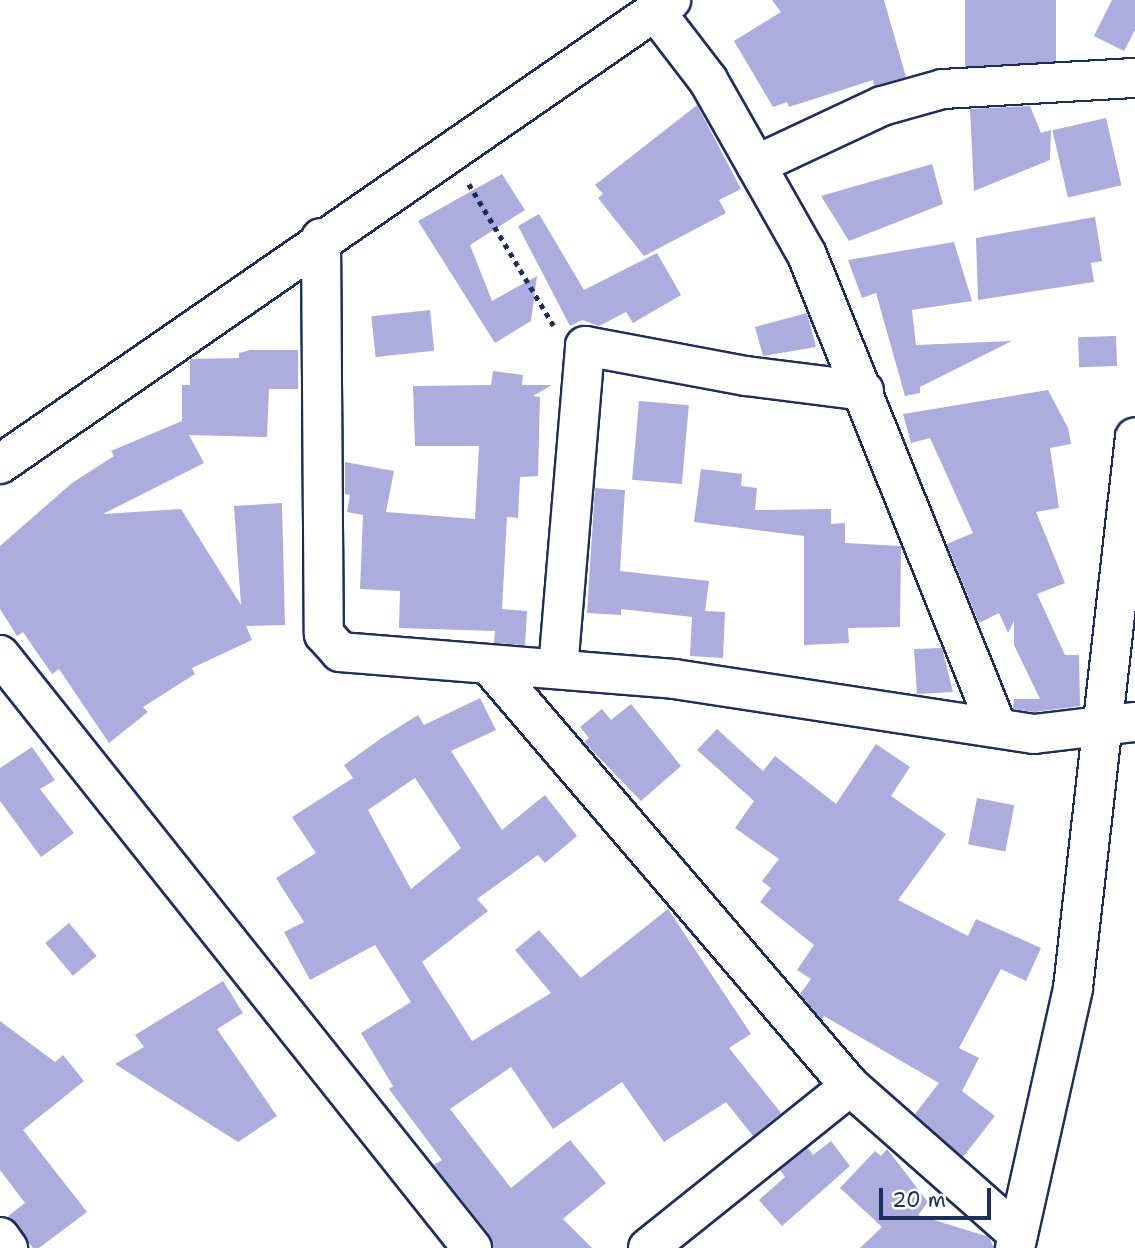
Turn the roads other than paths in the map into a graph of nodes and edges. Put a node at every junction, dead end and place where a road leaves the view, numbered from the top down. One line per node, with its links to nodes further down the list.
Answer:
1 (663, 5): 3 (street); 4 (street)
2 (1135, 78): 3 (street)
3 (756, 165): 5 (street)
4 (321, 238): 7 (street); 9 (street)
5 (864, 391): 10 (street); 12 (street)
6 (1135, 439): 11 (street)
7 (0, 464)
8 (0, 655): 17 (street)
9 (491, 666): 10 (street); 13 (street)
10 (558, 669): 12 (street)
11 (1119, 723): 12 (street); 15 (street)
12 (997, 727)
13 (849, 1086): 15 (street); 18 (street)
14 (0, 1237): 16 (street)
15 (1017, 1241)
16 (8, 1248)
17 (472, 1248)
18 (648, 1248)

